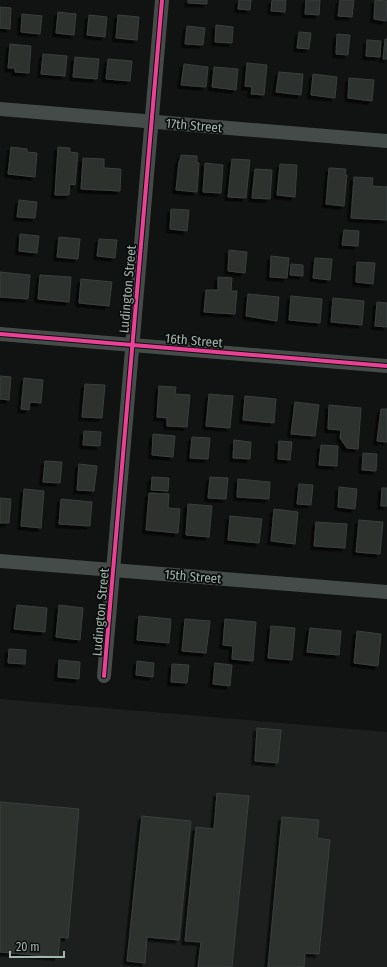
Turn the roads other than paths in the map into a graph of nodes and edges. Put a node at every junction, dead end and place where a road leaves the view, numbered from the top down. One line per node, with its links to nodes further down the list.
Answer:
1 (162, 0): 3 (street, Ludington Street)
2 (0, 109): 3 (street, 17th Street)
3 (152, 121): 4 (street, 17th Street); 6 (street, Ludington Street)
4 (387, 141)
5 (0, 334): 6 (street, 16th Street)
6 (133, 345): 7 (street, 16th Street); 9 (street, Ludington Street)
7 (387, 366)
8 (0, 561): 9 (street, 15th Street)
9 (113, 570): 10 (street, 15th Street); 11 (street, Ludington Street)
10 (387, 592)
11 (104, 676)

